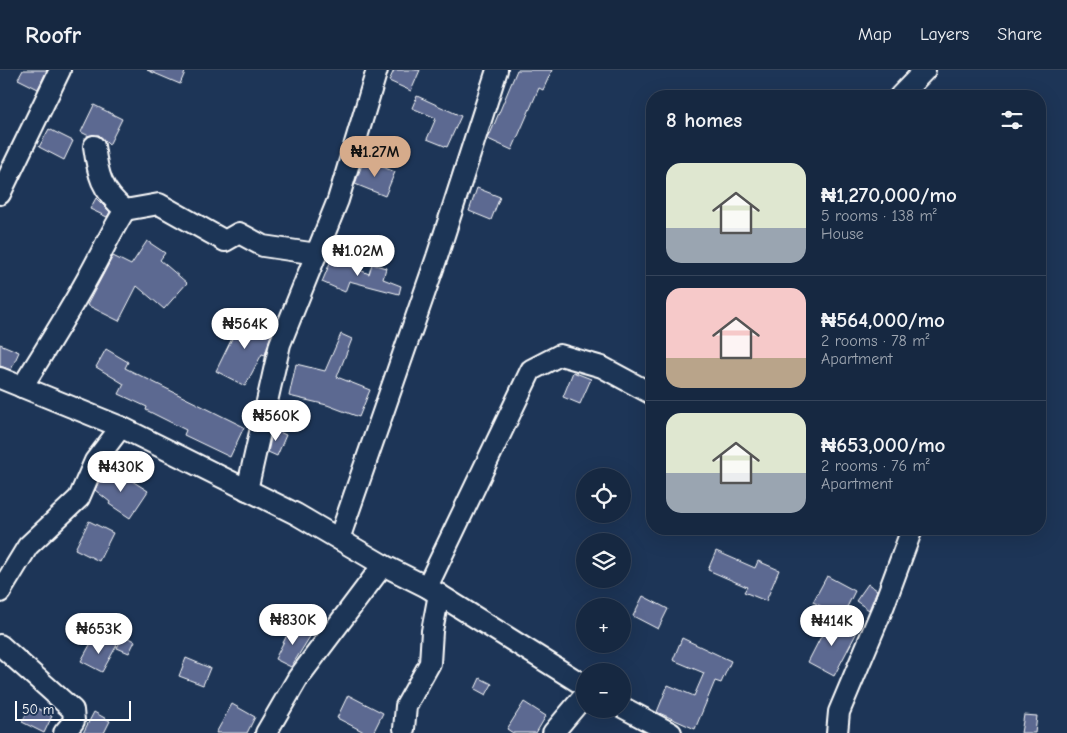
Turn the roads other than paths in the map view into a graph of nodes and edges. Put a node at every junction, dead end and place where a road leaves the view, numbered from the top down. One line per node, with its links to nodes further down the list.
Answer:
1 (60, 70): 7 (street)
2 (377, 70): 9 (street)
3 (497, 70): 16 (street)
4 (925, 70): 5 (street)
5 (906, 90)
6 (94, 146): 8 (street)
7 (0, 194)
8 (125, 210): 9 (street); 11 (street)
9 (317, 254): 14 (street)
10 (0, 378): 11 (street)
11 (22, 387): 13 (street)
12 (646, 391): 18 (street)
13 (121, 427): 14 (street); 19 (street)
14 (247, 490): 16 (street)
15 (910, 535): 29 (street)
16 (339, 539): 17 (street)
17 (383, 565): 18 (street); 26 (street)
18 (433, 590): 21 (street); 24 (street)
19 (0, 592)
20 (0, 645): 25 (street)
21 (576, 680)
22 (576, 706): 27 (street)
23 (631, 712): 28 (street)
24 (404, 729)
25 (64, 733)
26 (266, 733)
27 (553, 733)
28 (671, 733)
29 (837, 733)

